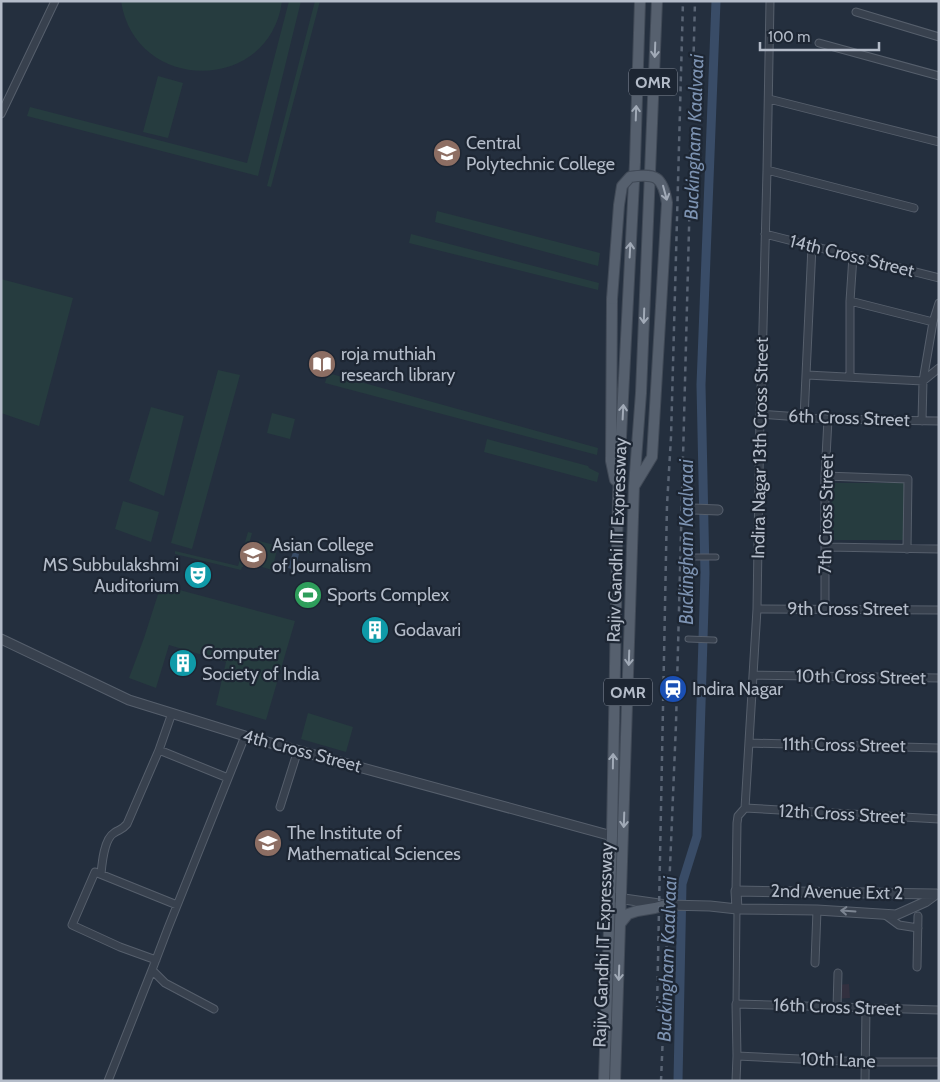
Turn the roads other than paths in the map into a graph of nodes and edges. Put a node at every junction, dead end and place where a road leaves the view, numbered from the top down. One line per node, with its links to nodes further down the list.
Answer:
1 (55, 1): 10 (street)
2 (640, 1): 32 (main road, Rajiv Gandhi IT Expressway / OMR, one-way to 2)
3 (657, 1): 31 (main road, Rajiv Gandhi IT Expressway / OMR, one-way to 31)
4 (770, 1): 9 (street, Indira Nagar 13th Cross Street)
5 (856, 12): 6 (street)
6 (939, 37)
7 (819, 43): 8 (street)
8 (939, 76)
9 (769, 99): 11 (street); 12 (street, Indira Nagar 13th Cross Street)
10 (1, 114)
11 (939, 142)
12 (768, 170): 13 (street); 14 (street, Indira Nagar 13th Cross Street)
13 (914, 208)
14 (765, 234): 15 (street, 14th Cross Street); 25 (street, Indira Nagar 13th Cross Street)
15 (812, 246): 16 (street, 14th Cross Street); 22 (street)
16 (853, 256): 17 (street, 14th Cross Street); 18 (street)
17 (939, 278)
18 (850, 300): 20 (street); 23 (street)
19 (939, 303): 20 (street)
20 (933, 322): 24 (street)
21 (939, 368): 24 (street)
22 (807, 375): 23 (street); 26 (street)
23 (850, 377): 24 (street)
24 (923, 381): 28 (street)
25 (760, 414): 26 (street, 6th Cross Street); 41 (street, Indira Nagar 13th Cross Street)
26 (804, 418): 27 (street, 6th Cross Street)
27 (828, 419): 28 (street, 6th Cross Street); 30 (street, 7th Cross Street)
28 (922, 421): 29 (street, 6th Cross Street)
29 (939, 421)
30 (825, 476): 35 (street, 7th Cross Street); 36 (street)
31 (634, 486): 32 (main road, one-way to 31, bridge); 63 (main road, Rajiv Gandhi IT Expressway / OMR, one-way to 63)
32 (618, 496): 58 (main road, Rajiv Gandhi IT Expressway / OMR, one-way to 32)
33 (693, 509): 34 (street)
34 (718, 510)
35 (826, 547): 36 (street); 40 (street, 7th Cross Street)
36 (907, 548): 37 (street)
37 (939, 549)
38 (691, 557): 39 (street)
39 (716, 557)
40 (825, 609): 41 (street, 9th Cross Street); 42 (street, 9th Cross Street)
41 (757, 610): 46 (street, Indira Nagar 13th Cross Street)
42 (939, 610)
43 (688, 639): 45 (street)
44 (1, 640): 48 (street, 4th Cross Street)
45 (714, 640)
46 (753, 674): 47 (street, 10th Cross Street); 50 (street, Indira Nagar 13th Cross Street)
47 (939, 678)
48 (172, 713): 49 (street, 4th Cross Street); 52 (street)
49 (245, 736): 53 (street, 4th Cross Street); 54 (street)
50 (749, 743): 51 (street, 11th Cross Street); 56 (street, Indira Nagar 13th Cross Street)
51 (939, 748)
52 (159, 750): 54 (street); 59 (street)
53 (298, 750): 55 (street); 58 (street, 4th Cross Street)
54 (228, 778): 65 (street)
55 (280, 808)
56 (745, 808): 57 (street, 12th Cross Street); 60 (street, Indira Nagar 13th Cross Street)
57 (939, 819)
58 (612, 836): 62 (main road, Rajiv Gandhi IT Expressway / OMR)
59 (101, 874): 65 (street); 72 (street)
60 (736, 891): 61 (street, 2nd Avenue Ext 2); 66 (street)
61 (938, 894): 68 (street)
62 (610, 897): 63 (street); 86 (main road, Rajiv Gandhi IT Expressway / OMR)
63 (621, 898): 64 (street); 70 (main road, Rajiv Gandhi IT Expressway / OMR)
64 (666, 904): 66 (street); 70 (main road)
65 (177, 905): 72 (street)
66 (737, 908): 67 (street); 77 (street)
67 (817, 910): 68 (street, one-way to 67); 73 (street)
68 (884, 914): 71 (street)
69 (918, 916): 71 (street)
70 (620, 924): 87 (main road, Rajiv Gandhi IT Expressway / OMR, one-way to 87)
71 (918, 928): 74 (street)
72 (156, 960): 75 (street)
73 (815, 964)
74 (917, 967)
75 (152, 970): 80 (street); 85 (street)
76 (838, 973): 78 (street)
77 (736, 1004): 78 (street, 16th Cross Street); 82 (street)
78 (838, 1007): 79 (street, 16th Cross Street)
79 (866, 1008): 81 (street, 16th Cross Street); 83 (street)
80 (214, 1009)
81 (939, 1010)
82 (738, 1056): 83 (street, 10th Lane); 88 (street)
83 (866, 1062): 84 (street, 10th Lane); 89 (street)
84 (939, 1062)
85 (108, 1081)
86 (604, 1081)
87 (615, 1081)
88 (736, 1081)
89 (865, 1081)

